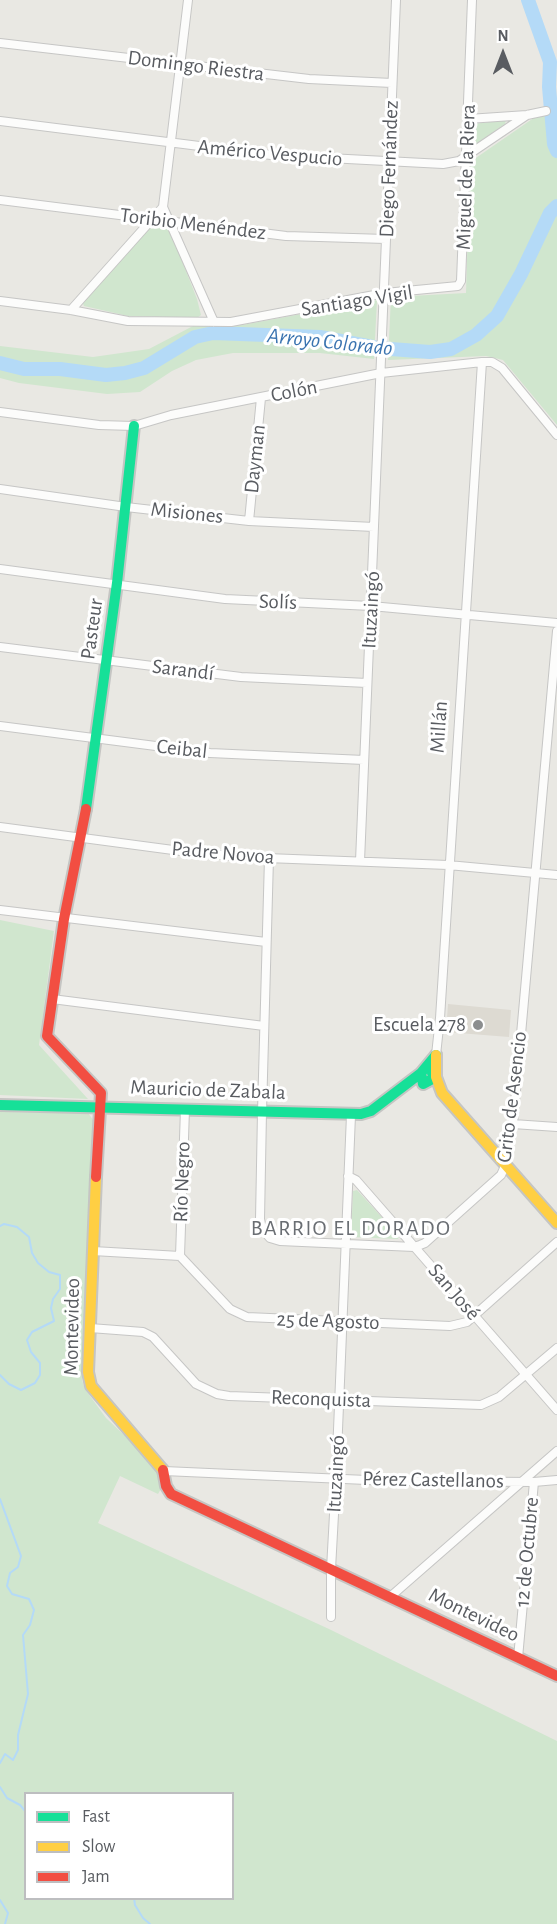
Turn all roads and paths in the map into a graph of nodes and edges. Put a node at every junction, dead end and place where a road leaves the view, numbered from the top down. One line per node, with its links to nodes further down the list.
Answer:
1 (188, 0): 5 (street)
2 (396, 0): 6 (street, Diego Fernández)
3 (472, 0): 9 (street, Miguel de la Riera)
4 (0, 42): 5 (street, Domingo Riestra)
5 (180, 65): 6 (street, Domingo Riestra); 11 (street)
6 (392, 83): 13 (street, Diego Fernández)
7 (546, 111): 8 (street, Américo Vespucio)
8 (527, 115): 9 (street, Américo Vespucio); 12 (street, Américo Vespucio)
9 (468, 119): 12 (street, Miguel de la Riera)
10 (0, 121): 11 (street, Américo Vespucio)
11 (171, 144): 13 (street, Américo Vespucio); 15 (street)
12 (467, 155): 13 (street, Américo Vespucio); 19 (street, Miguel de la Riera)
13 (389, 162): 18 (street, Diego Fernández)
14 (0, 200): 16 (street, Toribio Menéndez)
15 (163, 207): 16 (street); 17 (street)
16 (152, 219): 17 (street, Toribio Menéndez); 22 (street)
17 (168, 221): 18 (street, Toribio Menéndez); 23 (street)
18 (386, 239): 20 (street, Diego Fernández)
19 (461, 281): 20 (street, Santiago Vigil)
20 (385, 293): 23 (street, Santiago Vigil); 24 (street, Diego Fernández)
21 (0, 301): 22 (street, Santiago Vigil)
22 (71, 310): 23 (street, Santiago Vigil)
23 (214, 322)
24 (381, 359): 26 (street, Ituzaingó)
25 (482, 362): 26 (street, Colón); 30 (street); 38 (street, Millán)
26 (381, 373): 27 (street, Colón); 34 (street, Ituzaingó)
27 (261, 398): 29 (street, Colón); 33 (street, Dayman)
28 (0, 412): 29 (street, Colón)
29 (134, 426): 32 (street, Pasteur)
30 (557, 435)
31 (0, 489): 32 (street, Misiones)
32 (126, 507): 33 (street, Misiones); 36 (street, Pasteur)
33 (249, 520): 34 (street, Misiones)
34 (374, 527): 37 (street, Ituzaingó)
35 (0, 569): 36 (street, Solís)
36 (117, 583): 37 (street, Solís); 42 (street, Pasteur)
37 (371, 606): 38 (street, Solís); 43 (street, Ituzaingó)
38 (466, 614): 39 (street, Solís); 51 (street, Millán)
39 (557, 623)
40 (557, 631): 52 (street, Grito de Asencio)
41 (0, 648): 42 (street, Sarandí)
42 (107, 661): 43 (street, Sarandí); 45 (street, Pasteur)
43 (367, 683): 46 (street, Ituzaingó)
44 (0, 726): 45 (street, Ceibal)
45 (97, 739): 46 (street, Ceibal); 48 (street, Pasteur)
46 (364, 760): 50 (street, Ituzaingó)
47 (0, 827): 48 (street, Padre Novoa)
48 (82, 837): 49 (street, Padre Novoa); 55 (street, Montevideo)
49 (269, 858): 50 (street, Padre Novoa); 56 (street)
50 (360, 861): 51 (street, Padre Novoa)
51 (448, 865): 52 (street, Padre Novoa); 59 (street, Millán)
52 (535, 872): 53 (street, Padre Novoa); 68 (street, Grito de Asencio)
53 (557, 874)
54 (0, 910): 55 (street)
55 (64, 919): 56 (street); 57 (street, Montevideo)
56 (267, 942): 58 (street)
57 (52, 999): 58 (street); 64 (street, Montevideo)
58 (264, 1026): 66 (street)
59 (436, 1054): 60 (street, Mauricio de Zabala); 61 (street, Millán)
60 (423, 1076): 61 (street); 62 (street); 67 (street, Mauricio de Zabala)
61 (436, 1077): 62 (street, Millán)
62 (442, 1093): 70 (street)
63 (0, 1105): 64 (street, Mauricio de Zabala)
64 (99, 1106): 65 (street, Mauricio de Zabala); 76 (street, Montevideo)
65 (185, 1109): 66 (street, Mauricio de Zabala); 77 (street, Río Negro)
66 (262, 1112): 67 (street, Mauricio de Zabala); 74 (street)
67 (351, 1115): 71 (street, Ituzaingó)
68 (513, 1124): 69 (street); 70 (street, Grito de Asencio)
69 (557, 1127)
70 (506, 1164): 72 (street); 75 (street, Grito de Asencio)
71 (348, 1176): 74 (street, Ituzaingó); 75 (street, San José)
72 (557, 1223)
73 (557, 1242): 78 (street, 25 de Agosto)
74 (345, 1244): 75 (street); 79 (street, Ituzaingó)
75 (414, 1247): 78 (street, San José)
76 (93, 1251): 77 (street); 80 (street, Montevideo)
77 (180, 1256): 79 (street, 25 de Agosto)
78 (475, 1316): 79 (street, 25 de Agosto); 82 (street, San José)
79 (342, 1321): 83 (street, Ituzaingó)
80 (90, 1328): 83 (street, Reconquista); 86 (street, Montevideo)
81 (557, 1348): 82 (street, Reconquista)
82 (526, 1375): 83 (street, Reconquista); 84 (street, San José)
83 (339, 1400): 87 (street, Ituzaingó)
84 (557, 1410)
85 (557, 1450): 89 (street)
86 (164, 1471): 87 (street, Pérez Castellanos); 91 (street, Montevideo)
87 (336, 1478): 89 (street, Pérez Castellanos); 91 (street, Ituzaingó)
88 (557, 1480): 90 (street, Pérez Castellanos)
89 (521, 1482): 90 (street, Pérez Castellanos); 92 (street)
90 (534, 1482): 94 (street, 12 de Octubre)
91 (331, 1569): 92 (street, Montevideo); 93 (street, Ituzaingó)
92 (390, 1597): 94 (street, Montevideo)
93 (331, 1617)
94 (518, 1658): 95 (street, Montevideo)
95 (557, 1676)

